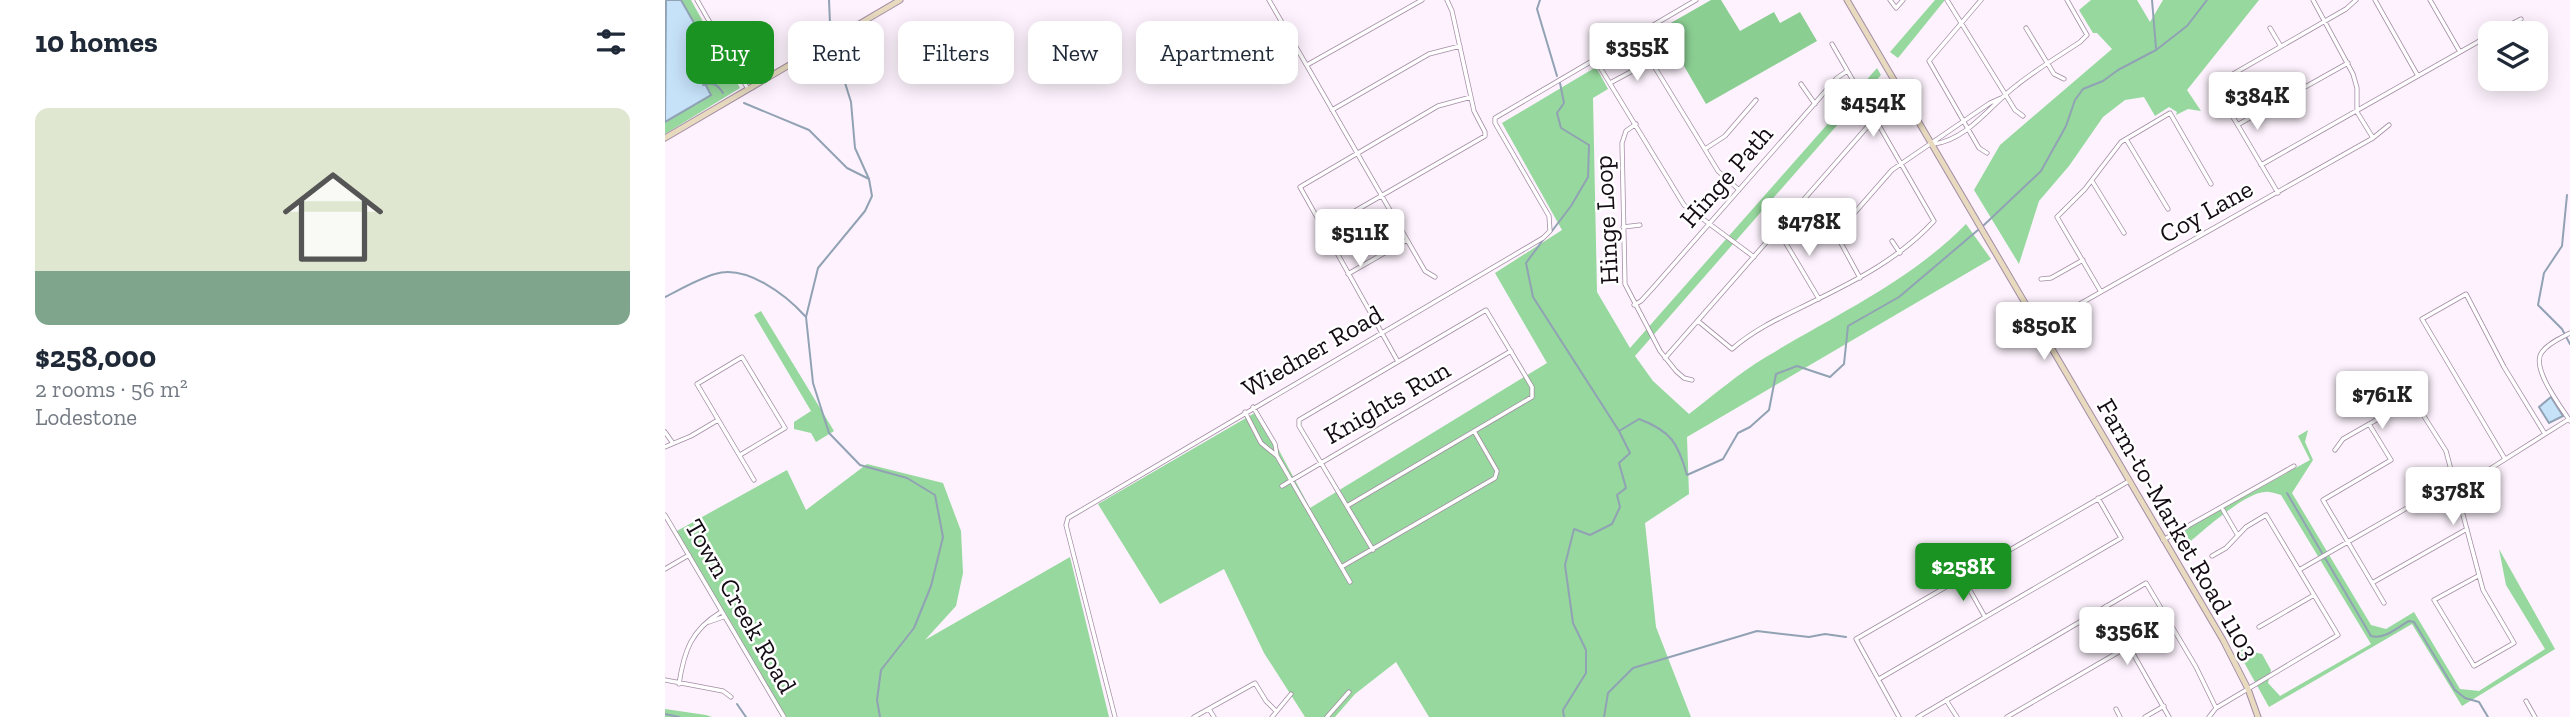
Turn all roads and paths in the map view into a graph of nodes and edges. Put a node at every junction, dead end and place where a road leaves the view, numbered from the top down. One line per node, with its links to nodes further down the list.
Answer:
1 (697, 0): 37 (street)
2 (900, 0): 37 (main road)
3 (1269, 0): 31 (street)
4 (1422, 0): 31 (street)
5 (1447, 0): 26 (street)
6 (1696, 0): 28 (street, Wiedner Road)
7 (1847, 0): 55 (main road, Farm-to-Market Road 1103)
8 (1890, 0): 9 (street)
9 (1903, 0)
10 (1947, 0): 20 (street)
11 (1981, 0): 20 (street)
12 (2067, 0): 30 (street)
13 (2313, 0): 18 (street)
14 (2356, 0): 18 (street)
15 (2375, 0): 33 (street)
16 (2430, 0): 27 (street)
17 (2521, 19): 19 (street)
18 (2324, 21): 25 (street); 29 (street)
19 (2517, 21)
20 (1962, 23): 38 (street); 47 (street)
21 (2026, 28): 30 (street)
22 (2270, 28): 25 (street)
23 (2478, 42): 27 (street)
24 (1832, 44): 32 (street)
25 (2280, 45): 49 (street)
26 (1459, 46): 39 (street); 43 (street)
27 (2460, 52): 33 (street)
28 (1595, 59): 35 (street); 87 (street, Wiedner Road)
29 (2348, 63): 44 (street); 49 (street)
30 (2047, 64): 34 (street); 38 (street)
31 (1307, 65): 43 (street)
32 (1847, 71): 42 (street, Hinge Path); 46 (street)
33 (2418, 76): 44 (street)
34 (2064, 79)
35 (1610, 83): 48 (street); 56 (street)
36 (1801, 84): 42 (street)
37 (748, 89): 52 (main road)
38 (2005, 94): 40 (street); 45 (street)
39 (1471, 97): 57 (street); 65 (street)
40 (2001, 98): 47 (street); 51 (street)
41 (1756, 100): 56 (street)
42 (1815, 104): 63 (street, Hinge Path)
43 (1332, 110): 57 (street)
44 (2357, 111): 53 (street); 60 (street)
45 (2023, 116)
46 (1876, 120): 59 (street); 71 (street)
47 (1964, 122): 51 (street); 55 (street)
48 (1636, 124): 68 (street); 69 (street, Hinge Loop)
49 (2238, 124): 60 (street)
50 (2389, 125): 53 (street, Coy Lane)
51 (1968, 128): 55 (street); 58 (street)
52 (665, 138)
53 (2373, 138): 64 (street, Coy Lane)
54 (2126, 139): 61 (street); 62 (street); 66 (street)
55 (1932, 144): 59 (street); 86 (main road, Farm-to-Market Road 1103)
56 (1706, 149): 63 (street)
57 (1356, 153): 65 (street); 70 (street)
58 (1987, 153)
59 (1901, 163): 75 (street); 80 (street)
60 (2261, 165): 64 (street)
61 (2092, 180): 72 (street); 77 (street)
62 (2211, 184)
63 (1739, 190): 68 (street, Hinge Path)
64 (2278, 192): 82 (street, Coy Lane)
65 (1382, 197): 70 (street); 73 (street)
66 (2168, 209)
67 (1640, 225): 69 (street)
68 (1709, 225): 76 (street); 84 (street, Hinge Path)
69 (1623, 227): 84 (street, Hinge Loop)
70 (1322, 230): 78 (street)
71 (1778, 230): 76 (street); 83 (street)
72 (2124, 233)
73 (1407, 240): 78 (street); 79 (street)
74 (1892, 241): 75 (street)
75 (1900, 253): 80 (street)
76 (1753, 257): 85 (street)
77 (2083, 260): 81 (street); 82 (street)
78 (1348, 274): 87 (street)
79 (1435, 277)
80 (1860, 278): 83 (street)
81 (2041, 279)
82 (2101, 292): 86 (street, Coy Lane)
83 (1819, 299): 85 (street)
84 (1634, 305): 90 (street, Hinge Loop)
85 (1698, 321): 90 (street)
86 (2039, 327): 111 (main road, Farm-to-Market Road 1103)
87 (1381, 332): 91 (street); 93 (street, Wiedner Road)
88 (2570, 333): 96 (street)
89 (1511, 351): 91 (street); 99 (street); 107 (street, Knights Run)
90 (1665, 358): 92 (street, Hinge Loop)
91 (1397, 360): 107 (street)
92 (1692, 380)
93 (1253, 407): 94 (street, Wiedner Road); 105 (street)
94 (1245, 412): 105 (street); 155 (street, Wiedner Road)
95 (718, 420): 101 (street); 104 (street); 104 (street)
96 (2569, 420): 100 (street)
97 (2369, 424): 103 (street); 112 (street); 121 (street)
98 (665, 432): 101 (street)
99 (1475, 432): 115 (street); 122 (street)
100 (2545, 434): 106 (street); 106 (street)
101 (672, 442): 102 (street)
102 (665, 447)
103 (2335, 450)
104 (740, 455): 109 (street)
105 (1277, 456): 110 (street)
106 (2505, 459): 112 (street)
107 (1322, 463): 110 (street, Knights Run); 115 (street)
108 (2294, 466): 120 (street)
109 (754, 480)
110 (1291, 481): 113 (street, Knights Run); 125 (street)
111 (2129, 481): 114 (street); 120 (main road, Farm-to-Market Road 1103)
112 (2455, 484): 118 (street); 121 (street)
113 (1282, 486)
114 (2098, 498): 129 (street); 136 (street)
115 (1347, 506): 122 (street)
116 (2223, 510): 119 (street)
117 (665, 515): 123 (street, Town Creek Road)
118 (2467, 529): 128 (street); 131 (street)
119 (2237, 534): 124 (street); 127 (street)
120 (2163, 540): 142 (main road, Farm-to-Market Road 1103)
121 (2347, 542): 127 (street); 131 (street)
122 (1373, 550): 125 (street)
123 (689, 555): 126 (street); 135 (street, Town Creek Road)
124 (2212, 556)
125 (1343, 566): 130 (street)
126 (665, 569)
127 (2299, 570): 132 (street)
128 (2479, 576): 128 (street)
129 (1963, 578): 136 (street); 139 (street)
130 (1350, 582)
131 (2372, 583): 133 (street)
132 (2314, 595): 137 (street); 142 (street)
133 (2384, 603)
134 (2106, 606): 138 (street); 146 (street); 149 (street)
135 (722, 614): 141 (street); 154 (street, Town Creek Road)
136 (1985, 617): 139 (street)
137 (2259, 627)
138 (2129, 646): 148 (street); 162 (street)
139 (1878, 679): 159 (street)
140 (665, 680): 141 (street)
141 (679, 684): 145 (street)
142 (2248, 689): 149 (street); 167 (main road, Farm-to-Market Road 1103)
143 (1349, 692): 153 (street)
144 (1291, 694): 152 (street)
145 (731, 697)
146 (1946, 700): 160 (street); 161 (street)
147 (2526, 702): 168 (street)
148 (2164, 706): 164 (street); 165 (street)
149 (2216, 708): 166 (street)
150 (1209, 709): 152 (street); 156 (street); 157 (street)
151 (2116, 709): 163 (street)
152 (1276, 712): 158 (street)
153 (1329, 716)
154 (784, 717)
155 (1115, 717)
156 (1194, 717)
157 (1214, 717)
158 (1272, 717)
159 (1899, 717)
160 (1918, 717)
161 (1957, 717)
162 (2007, 717)
163 (2120, 717)
164 (2145, 717)
165 (2169, 717)
166 (2209, 717)
167 (2257, 717)
168 (2535, 717)

